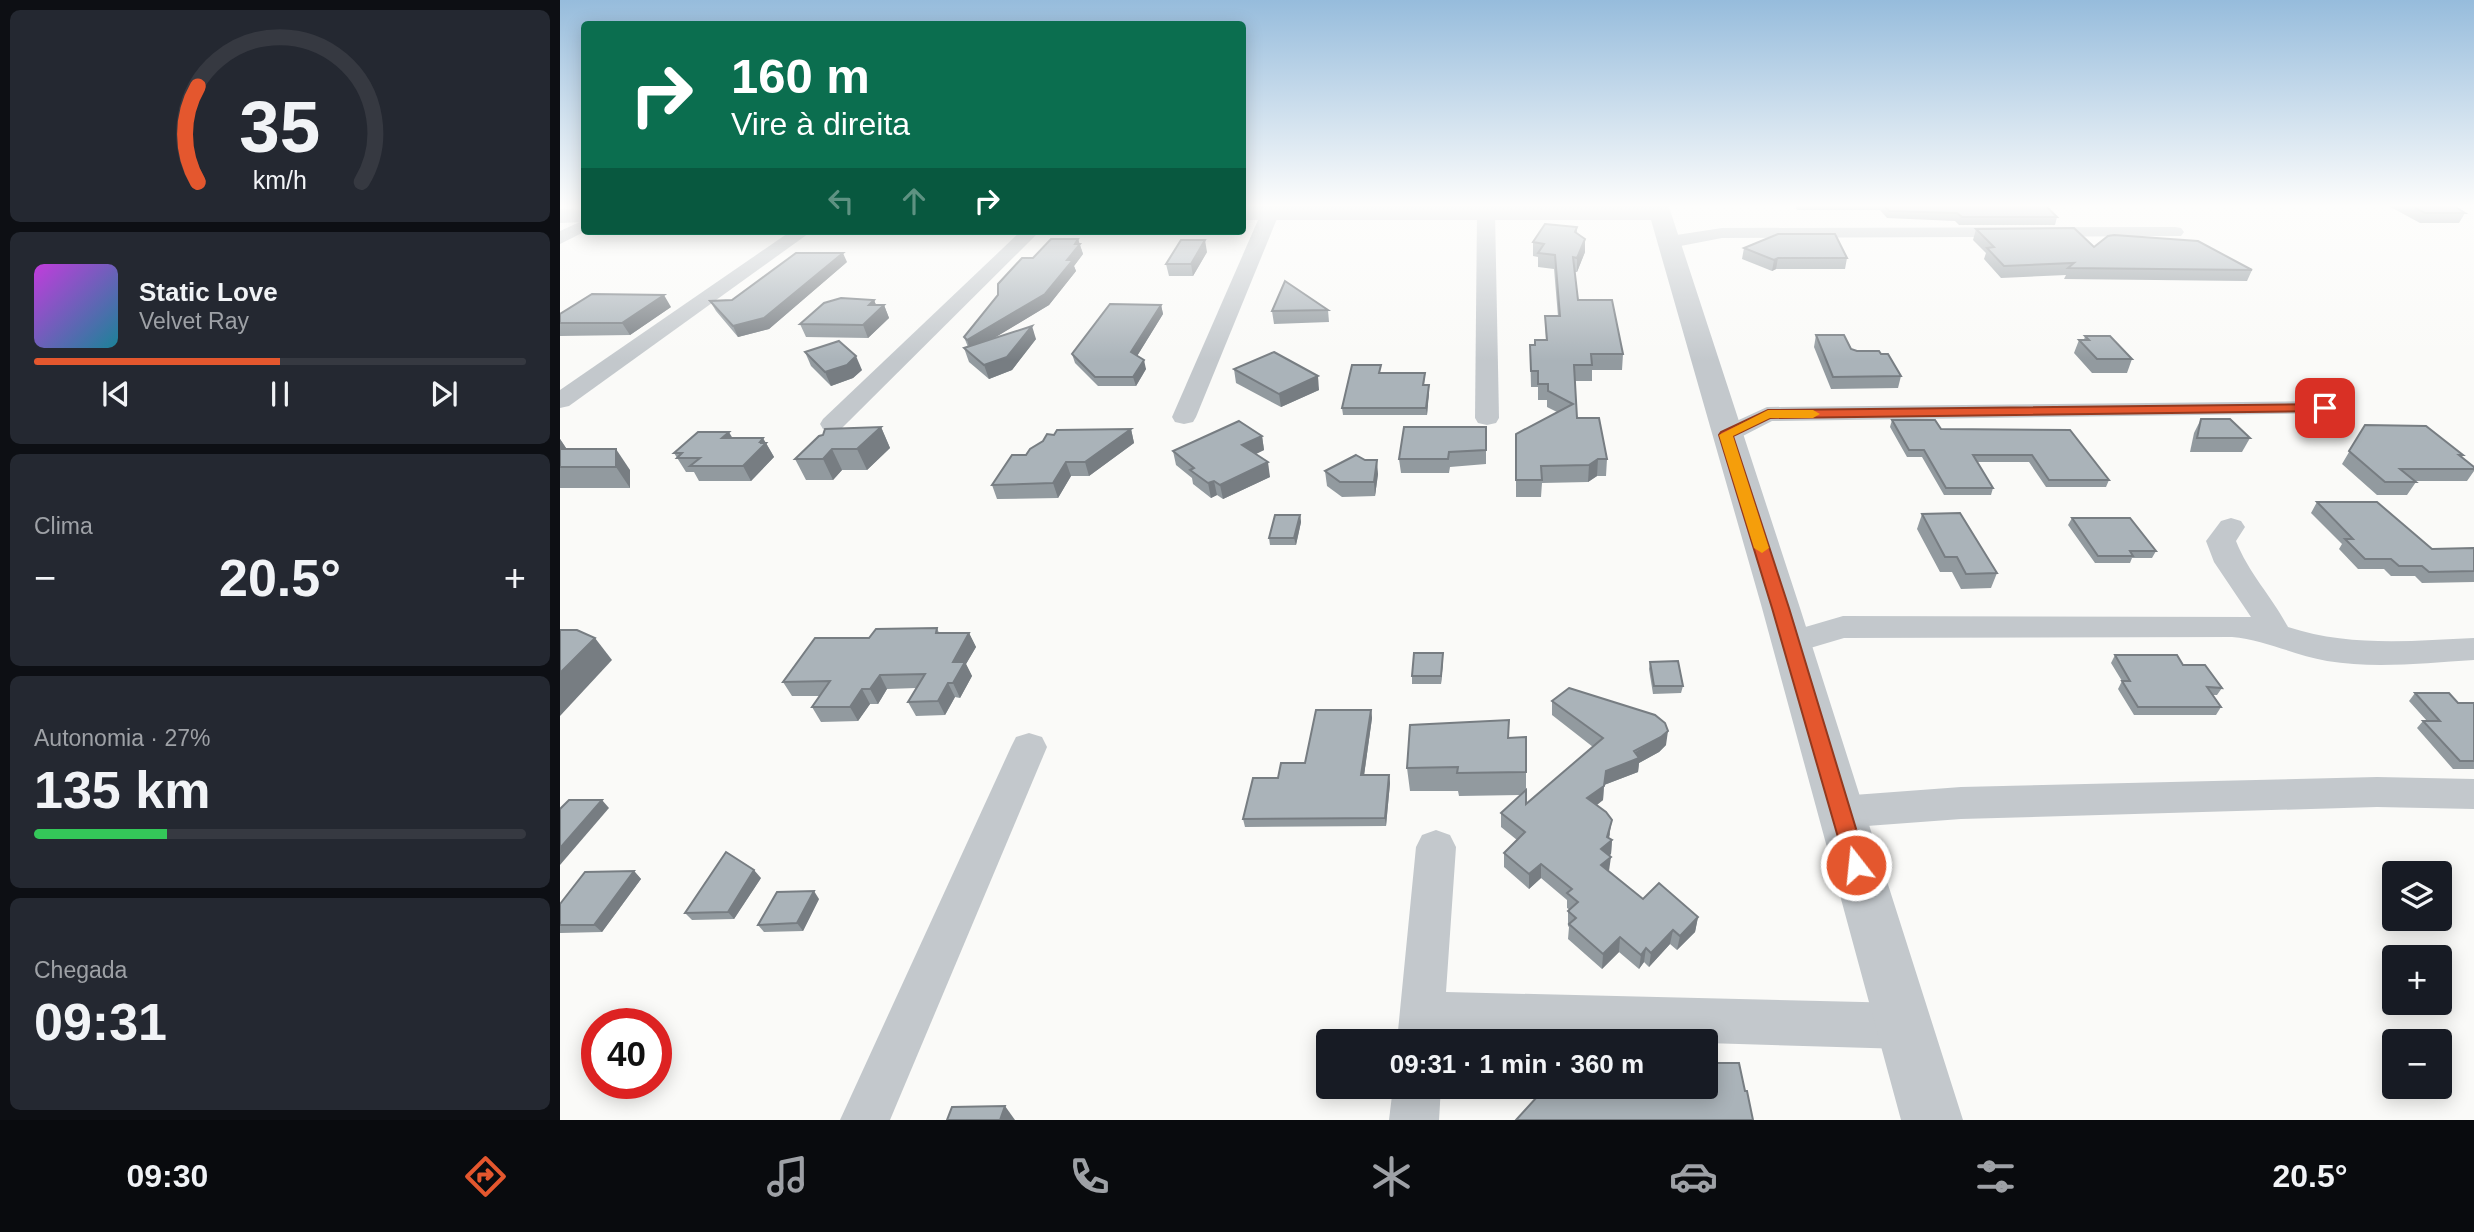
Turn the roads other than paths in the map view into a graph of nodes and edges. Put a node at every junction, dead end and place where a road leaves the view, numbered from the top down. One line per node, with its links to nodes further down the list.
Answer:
1 (767, 256): 6 (street)
2 (1005, 256): 12 (street)
3 (1252, 256): 10 (street)
4 (1494, 256): 11 (street)
5 (1673, 256): 9 (street)
6 (560, 401)
7 (2325, 408): 8 (street)
8 (1768, 414): 9 (street); 9 (street)
9 (1720, 416): 14 (street)
10 (1184, 417)
11 (1488, 418)
12 (832, 424)
13 (2231, 527): 15 (street)
14 (1786, 625): 15 (street); 19 (street)
15 (2275, 633): 16 (street)
16 (2474, 649)
17 (1029, 747): 24 (street)
18 (2474, 794): 19 (street)
19 (1840, 812): 21 (street)
20 (1436, 846): 22 (street)
21 (1904, 1026): 22 (street); 26 (street)
22 (1421, 1028)
23 (1416, 1099): 25 (street)
24 (865, 1120)
25 (1414, 1120)
26 (1932, 1120)

